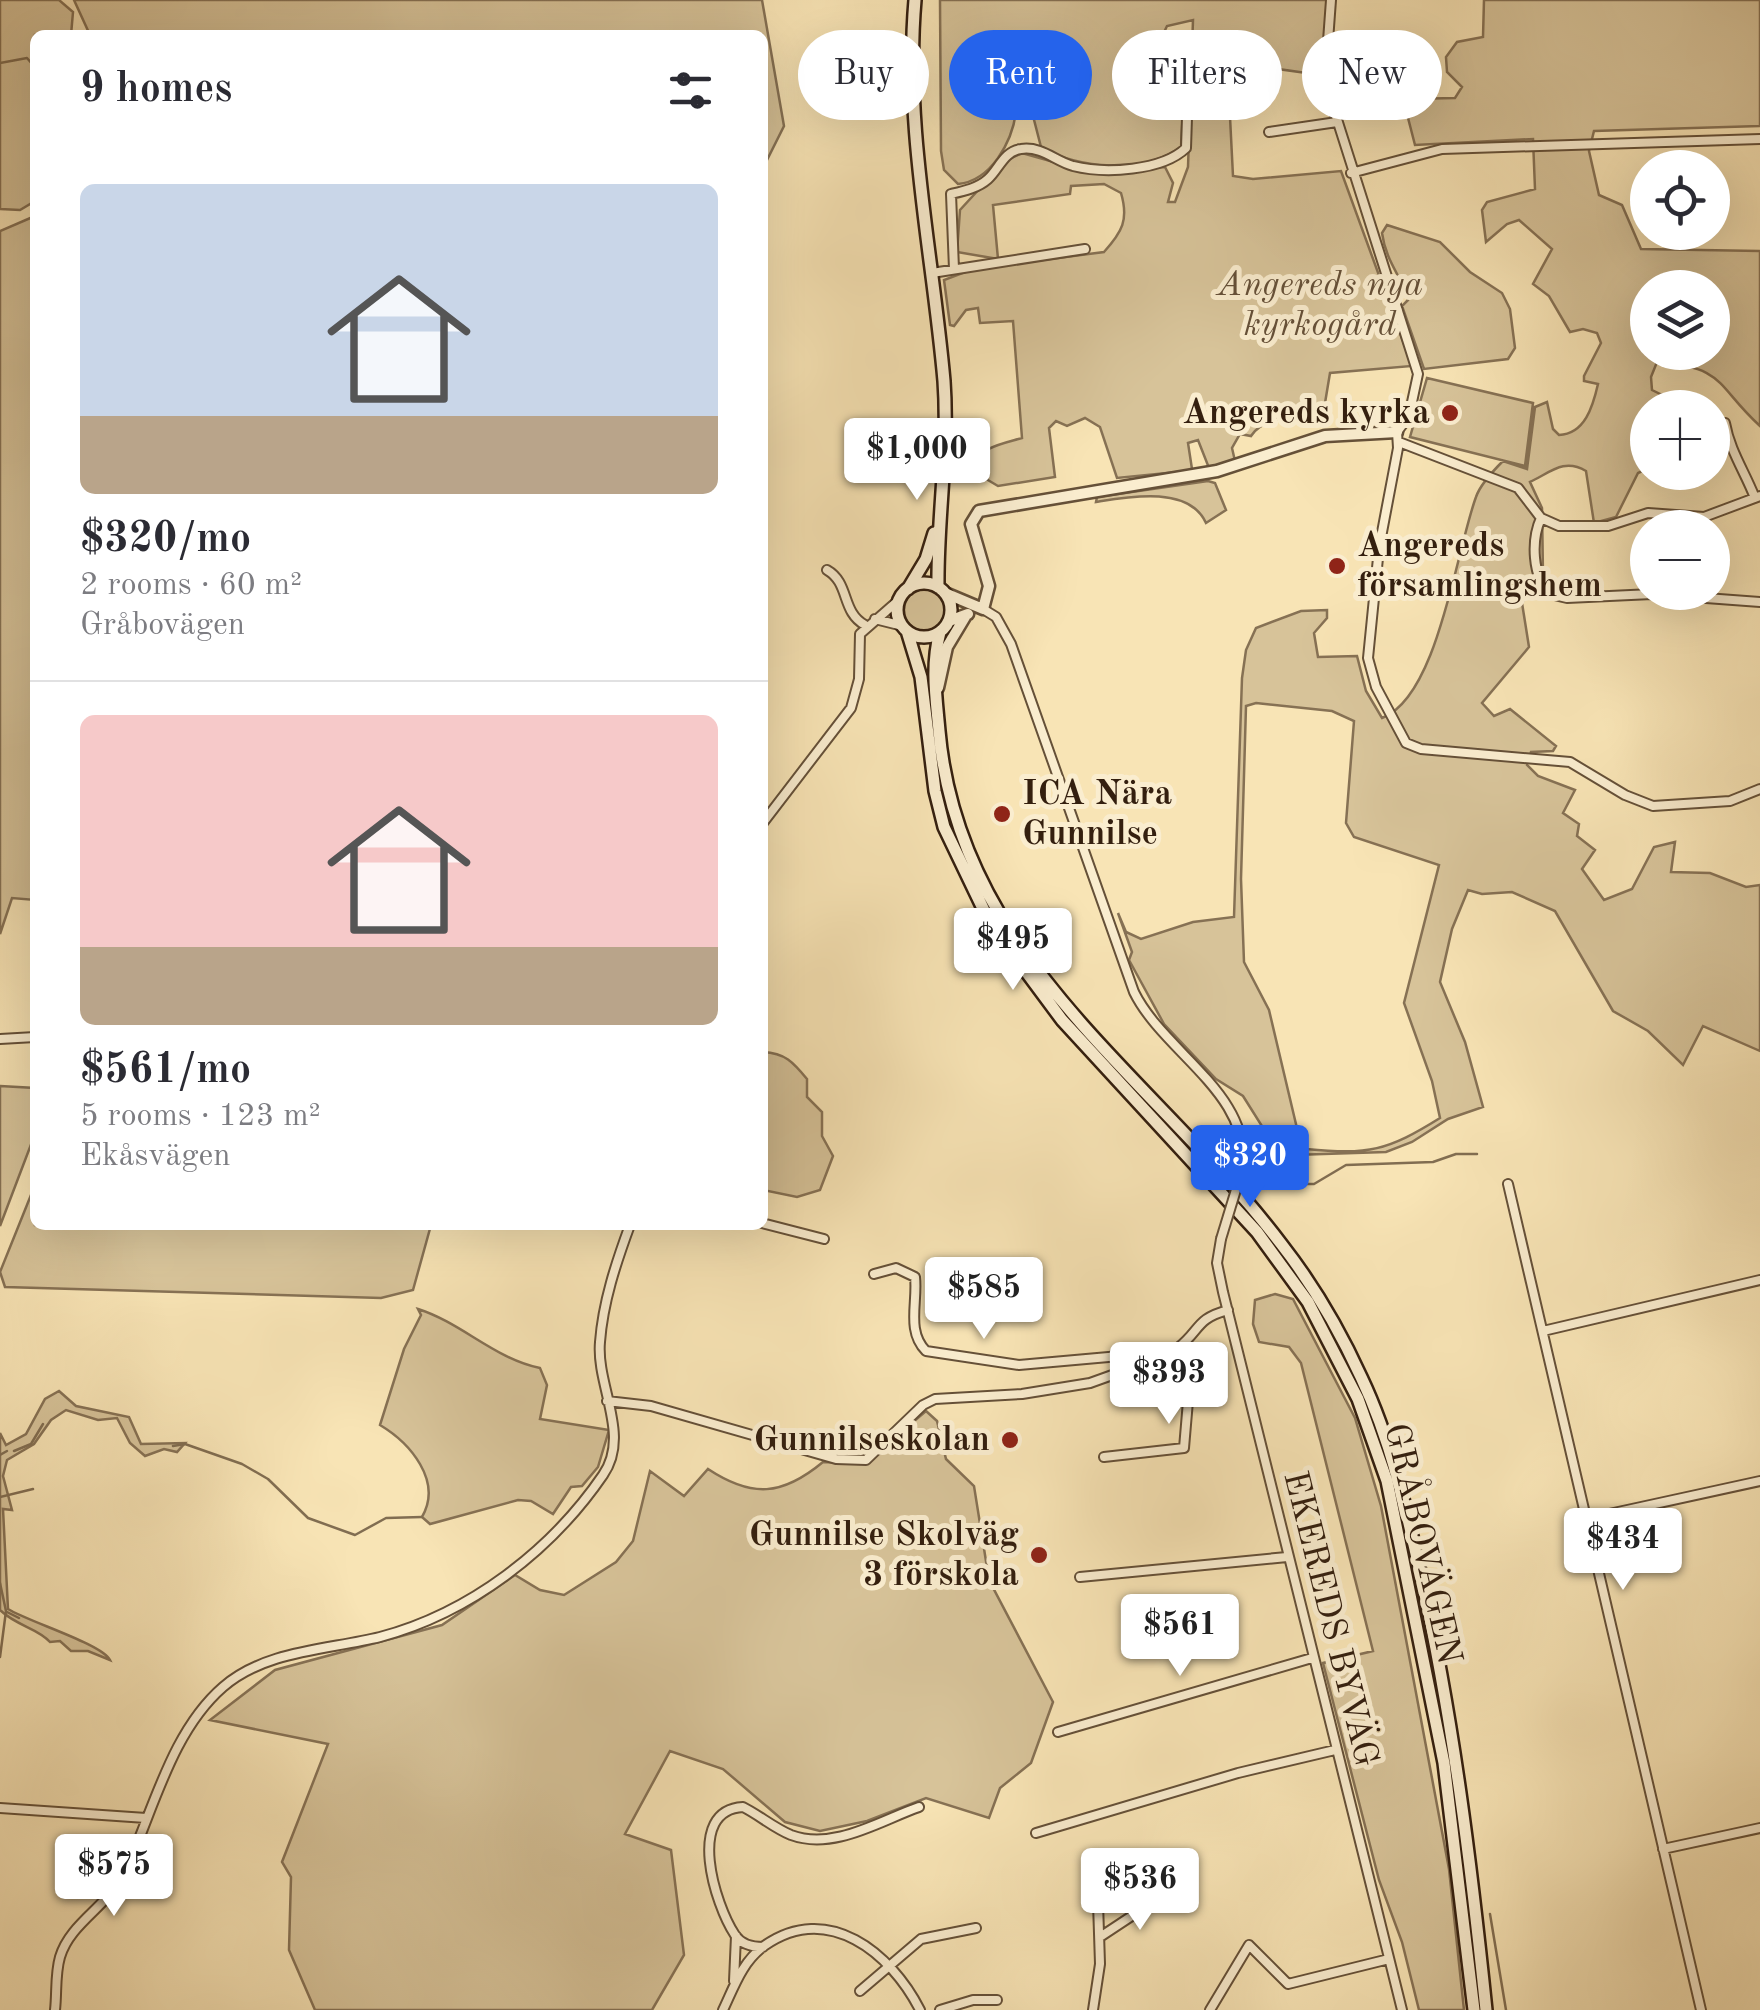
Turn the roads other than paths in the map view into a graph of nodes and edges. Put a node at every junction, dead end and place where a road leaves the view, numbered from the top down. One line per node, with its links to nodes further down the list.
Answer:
1 (915, 0): 10 (main road)
2 (1331, 0): 4 (street)
3 (1187, 120): 9 (street)
4 (1337, 122): 5 (street); 7 (street)
5 (1268, 132)
6 (1760, 138): 7 (street)
7 (1351, 173): 12 (street)
8 (1085, 249): 9 (street)
9 (954, 269): 10 (street)
10 (932, 273): 11 (main road)
11 (945, 424): 17 (main road); 18 (main road)
12 (1398, 437): 15 (street); 20 (street); 28 (street)
13 (1730, 450): 14 (street)
14 (1757, 497): 15 (street)
15 (1541, 518): 19 (street)
16 (827, 570): 24 (street)
17 (942, 590): 18 (main road); 20 (street); 23 (main road)
18 (904, 594): 22 (street); 25 (main road)
19 (1760, 602)
20 (980, 609): 21 (street); 38 (street, EKEREDS BYVÄG, bridge)
21 (965, 617): 23 (street); 27 (street)
22 (875, 620): 24 (street); 25 (street)
23 (949, 621): 26 (main road)
24 (865, 626): 29 (street)
25 (905, 628): 26 (main road); 75 (main road, GRÅBOVÄGEN)
26 (940, 632): 27 (main road, GRÅBOVÄGEN)
27 (936, 694): 76 (main road, GRÅBOVÄGEN)
28 (1760, 789)
29 (768, 816)
30 (30, 1037): 31 (street)
31 (0, 1039)
32 (1508, 1184): 39 (street)
33 (768, 1225): 35 (street)
34 (628, 1230): 42 (street)
35 (824, 1239)
36 (874, 1274): 41 (street)
37 (1760, 1280): 39 (street)
38 (1228, 1310): 40 (street); 46 (street, EKEREDS BYVÄG)
39 (1543, 1331): 45 (street)
40 (1176, 1350): 41 (street); 43 (street)
41 (1149, 1358): 42 (street)
42 (608, 1401): 53 (street)
43 (1104, 1456)
44 (1760, 1481): 45 (street)
45 (1586, 1520): 56 (street)
46 (1287, 1557): 47 (street); 48 (street, EKEREDS BYVÄG)
47 (1080, 1577)
48 (1312, 1658): 49 (street); 50 (street, EKEREDS BYVÄG)
49 (1058, 1732)
50 (1335, 1750): 55 (street); 63 (street, EKEREDS BYVÄG)
51 (919, 1807): 60 (street)
52 (0, 1808): 53 (street)
53 (146, 1818): 68 (street)
54 (1760, 1828): 56 (street)
55 (1036, 1833)
56 (1663, 1849): 77 (street)
57 (1097, 1872): 61 (street)
58 (1160, 1898): 61 (street)
59 (976, 1928): 64 (street)
60 (736, 1936): 62 (street); 65 (street)
61 (1100, 1937): 72 (street)
62 (763, 1947): 64 (street); 65 (street)
63 (1389, 1960): 73 (street); 74 (street, EKEREDS BYVÄG)
64 (890, 1965): 66 (street); 70 (street)
65 (734, 1981): 69 (street)
66 (860, 1991)
67 (998, 2000): 71 (street)
68 (55, 2010)
69 (722, 2010)
70 (920, 2010)
71 (940, 2010)
72 (1092, 2010)
73 (1210, 2010)
74 (1402, 2010)
75 (1474, 2010)
76 (1486, 2010)
77 (1701, 2010)

